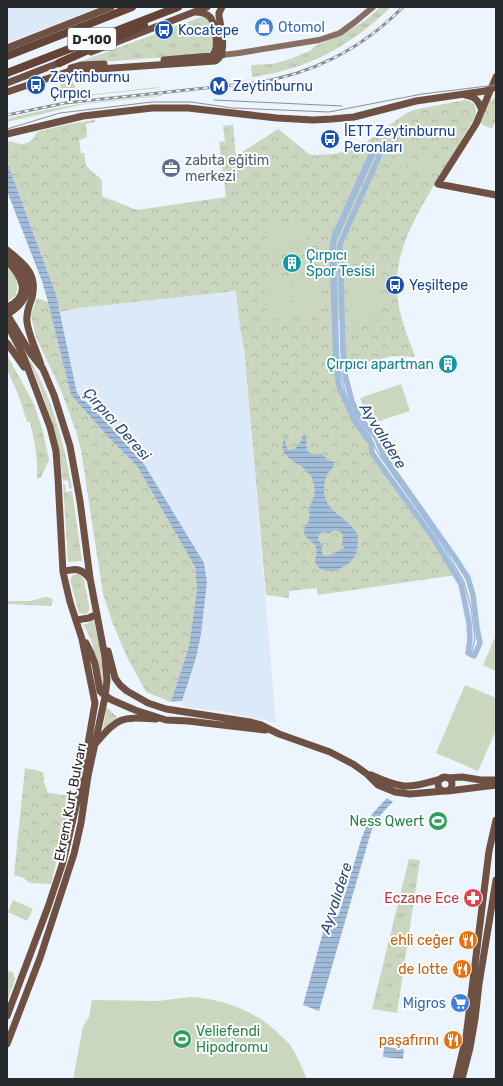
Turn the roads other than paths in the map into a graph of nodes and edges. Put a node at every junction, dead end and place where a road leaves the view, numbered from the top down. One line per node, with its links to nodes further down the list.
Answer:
1 (111, 7): 8 (main road)
2 (132, 7): 10 (highway, D-100)
3 (207, 7): 7 (main road)
4 (222, 7): 9 (main road)
5 (372, 7): 9 (main road)
6 (175, 8): 12 (highway); 13 (highway, D-100)
7 (195, 12): 11 (main road); 12 (main road)
8 (7, 48)
9 (222, 55): 11 (main road); 18 (main road)
10 (7, 56)
11 (212, 56): 16 (main road)
12 (59, 63): 15 (main road)
13 (7, 72)
14 (496, 77): 17 (main road)
15 (7, 83)
16 (7, 88)
17 (493, 88): 19 (main road); 20 (main road)
18 (7, 92)
19 (464, 94): 20 (main road); 21 (main road)
20 (482, 110): 22 (main road)
21 (7, 134)
22 (496, 196)
23 (7, 250): 30 (main road)
24 (7, 256): 27 (main road, bridge)
25 (7, 261): 26 (main road)
26 (7, 307)
27 (7, 314): 30 (main road)
28 (7, 324): 31 (main road)
29 (7, 343): 31 (main road)
30 (43, 369): 33 (main road)
31 (36, 386): 32 (main road)
32 (63, 572): 33 (main road); 35 (main road)
33 (90, 578): 34 (main road)
34 (97, 614): 35 (main road); 36 (main road)
35 (76, 620): 37 (main road)
36 (100, 628): 38 (main road, Ekrem Kurt Bulvarı); 39 (main road)
37 (82, 639): 38 (main road); 54 (main road, Ekrem Kurt Bulvarı)
38 (105, 696): 40 (main road); 43 (main road, Ekrem Kurt Bulvarı)
39 (140, 699): 40 (main road); 42 (main road)
40 (135, 710): 41 (main road)
41 (166, 720): 42 (main road); 43 (main road)
42 (271, 731): 44 (main road)
43 (95, 745): 55 (main road, Ekrem Kurt Bulvarı)
44 (367, 774): 46 (main road); 50 (main road)
45 (496, 776): 48 (main road)
46 (444, 778): 48 (main road); 50 (main road); 50 (main road)
47 (496, 780): 48 (main road)
48 (482, 783): 49 (main road); 50 (main road); 51 (main road)
49 (496, 785)
50 (446, 791)
51 (496, 791)
52 (496, 820): 56 (main road)
53 (496, 880): 57 (main road)
54 (7, 1016)
55 (7, 1044)
56 (456, 1079)
57 (462, 1079)

